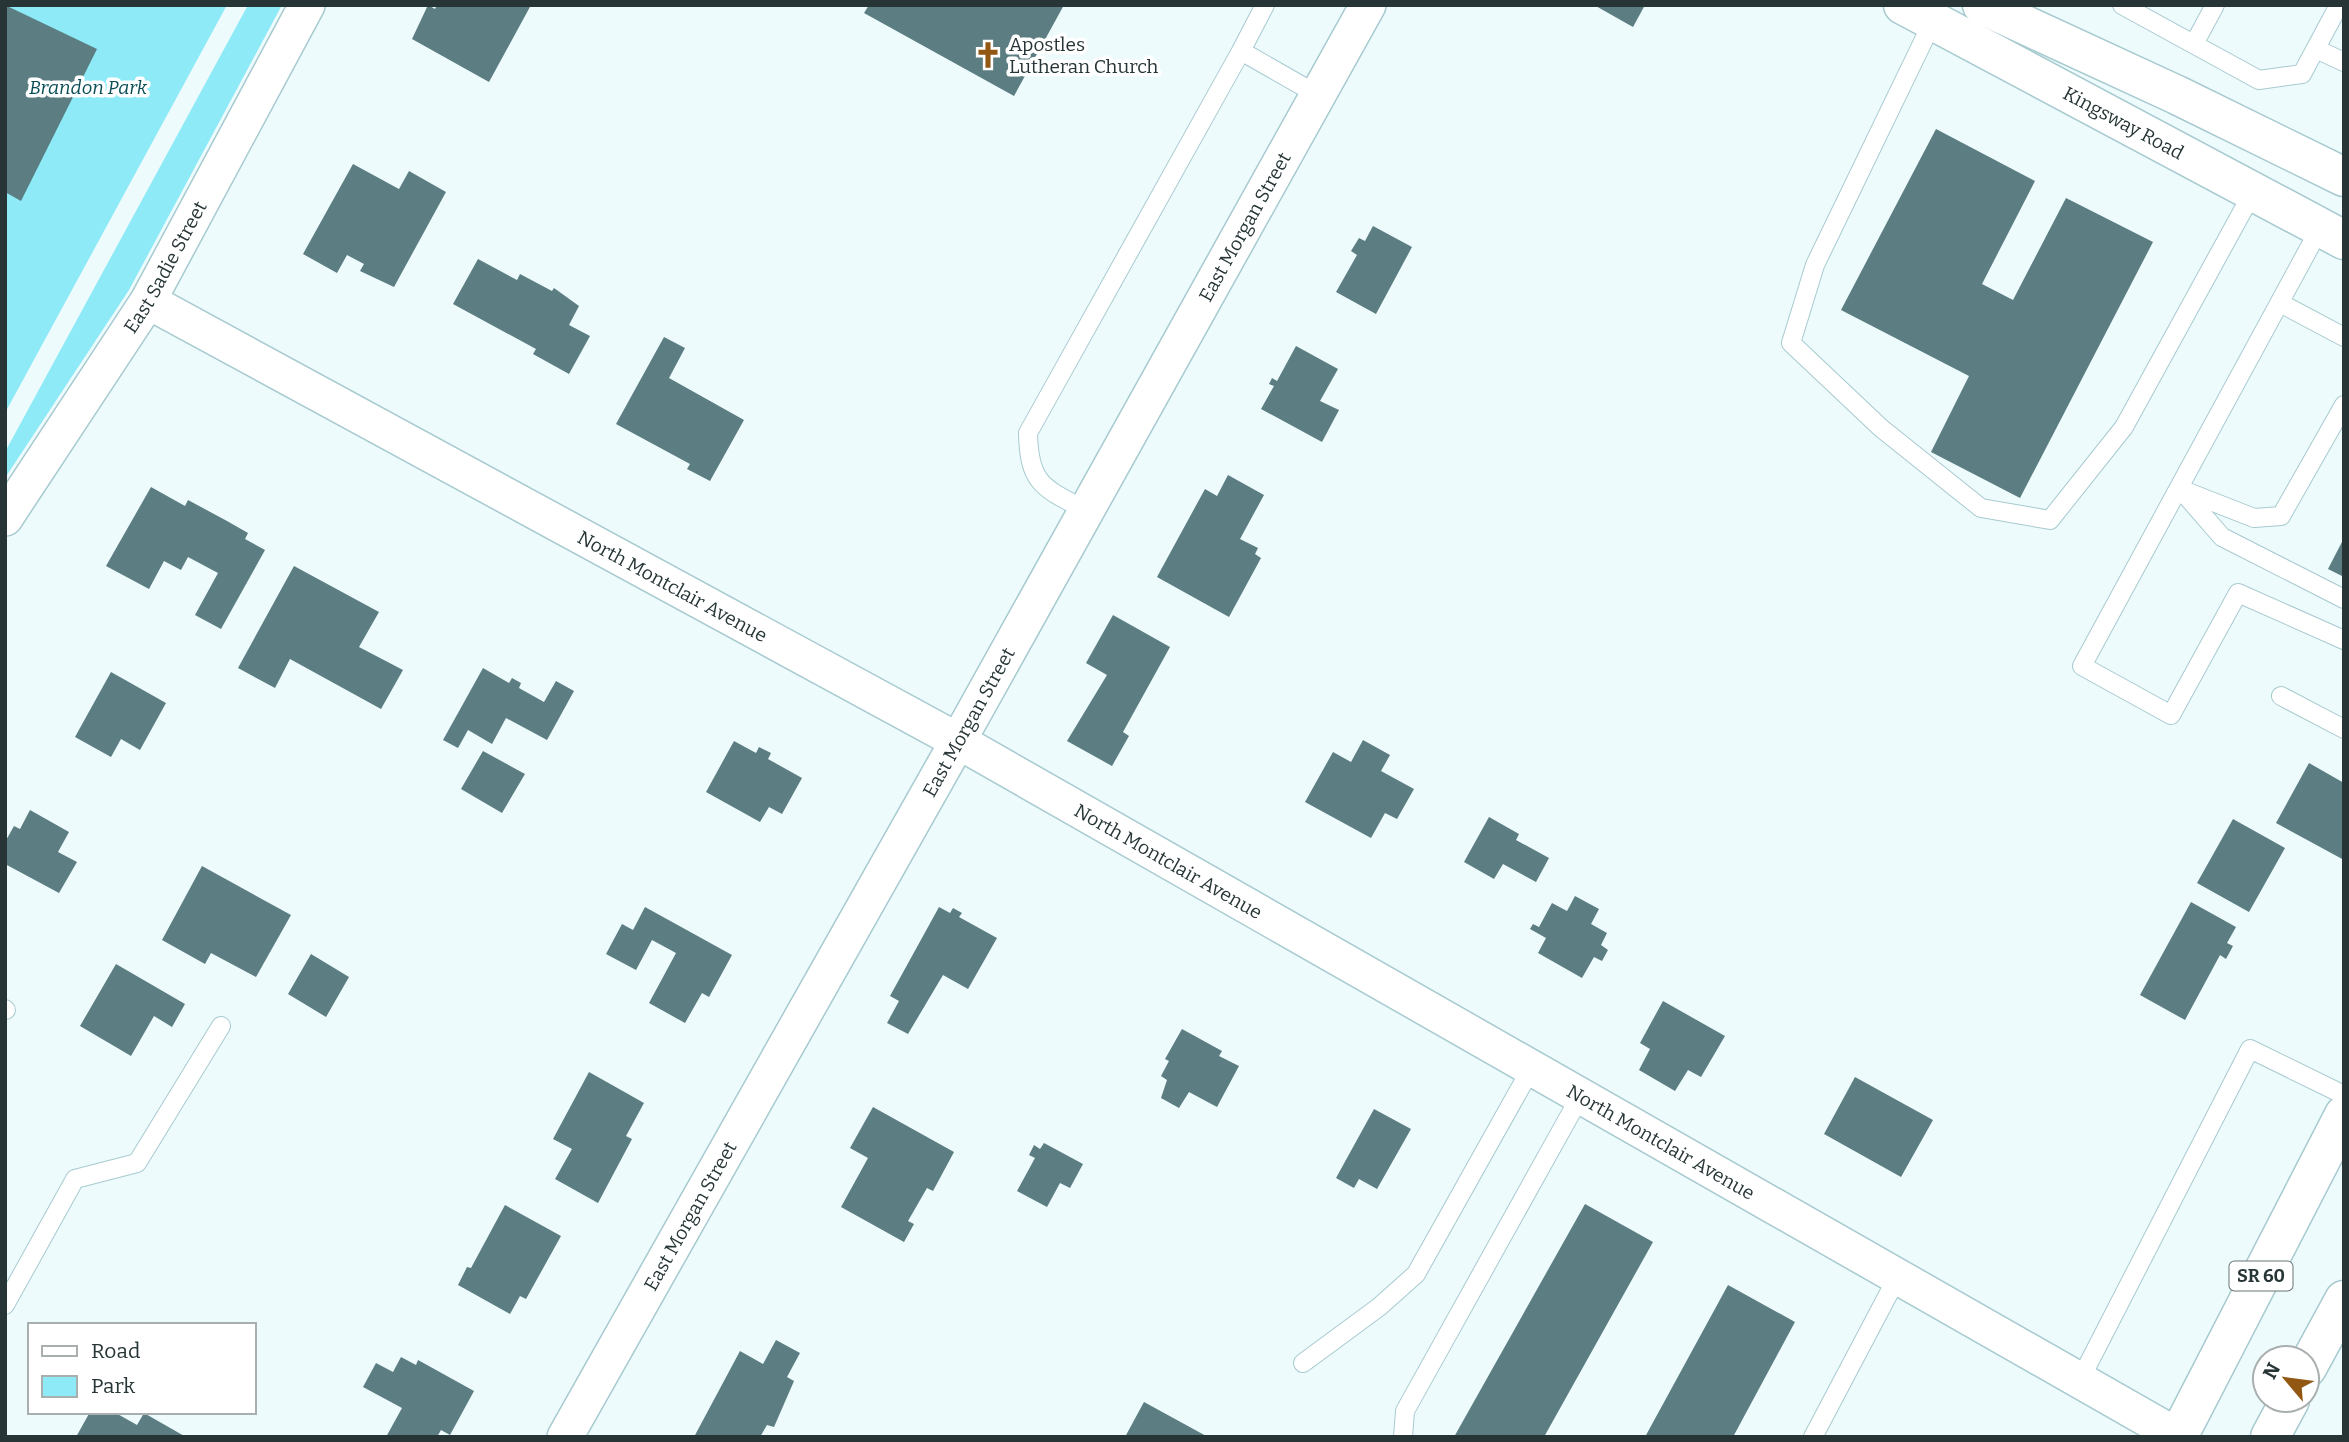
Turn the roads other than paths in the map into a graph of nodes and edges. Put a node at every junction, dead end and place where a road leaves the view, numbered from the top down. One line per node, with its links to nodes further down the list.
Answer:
1 (307, 5): 17 (street, East Sadie Street)
2 (1265, 5): 11 (lane)
3 (1368, 5): 13 (street, East Morgan Street)
4 (1982, 5): 14 (main road)
5 (2122, 5): 9 (lane)
6 (2215, 5): 9 (lane)
7 (2339, 5): 10 (lane)
8 (1918, 13): 15 (main road, Kingsway Road); 15 (lane)
9 (2194, 44): 10 (lane)
10 (2316, 49): 12 (lane)
11 (1241, 51): 13 (lane); 22 (lane)
12 (2344, 62)
13 (1318, 95): 22 (street, East Morgan Street)
14 (2344, 177)
15 (2253, 192): 16 (main road, Kingsway Road)
16 (2332, 234): 18 (lane)
17 (148, 301): 23 (street, East Sadie Street); 28 (street, North Montclair Avenue)
18 (2280, 303): 19 (lane); 21 (lane)
19 (2344, 337)
20 (2344, 405): 21 (lane)
21 (2180, 489): 24 (lane); 25 (lane)
22 (1087, 511): 28 (street, East Morgan Street)
23 (5, 518)
24 (2344, 599)
25 (2344, 640)
26 (2281, 696): 27 (lane)
27 (2344, 729)
28 (958, 741): 30 (street, North Montclair Avenue); 41 (street, East Morgan Street)
29 (221, 1026): 36 (lane)
30 (1532, 1067): 31 (street, North Montclair Avenue); 38 (lane)
31 (1581, 1095): 34 (street, North Montclair Avenue); 42 (lane)
32 (2344, 1095): 39 (lane)
33 (2344, 1115): 44 (main road, SR 60)
34 (1899, 1274): 39 (street, North Montclair Avenue); 43 (lane)
35 (2344, 1300): 37 (main road)
36 (5, 1305)
37 (2320, 1344)
38 (1303, 1363)
39 (2080, 1380): 44 (street, North Montclair Avenue)
40 (2282, 1414): 45 (main road)
41 (565, 1437)
42 (1403, 1437)
43 (1812, 1437)
44 (2179, 1437)
45 (2270, 1437)

